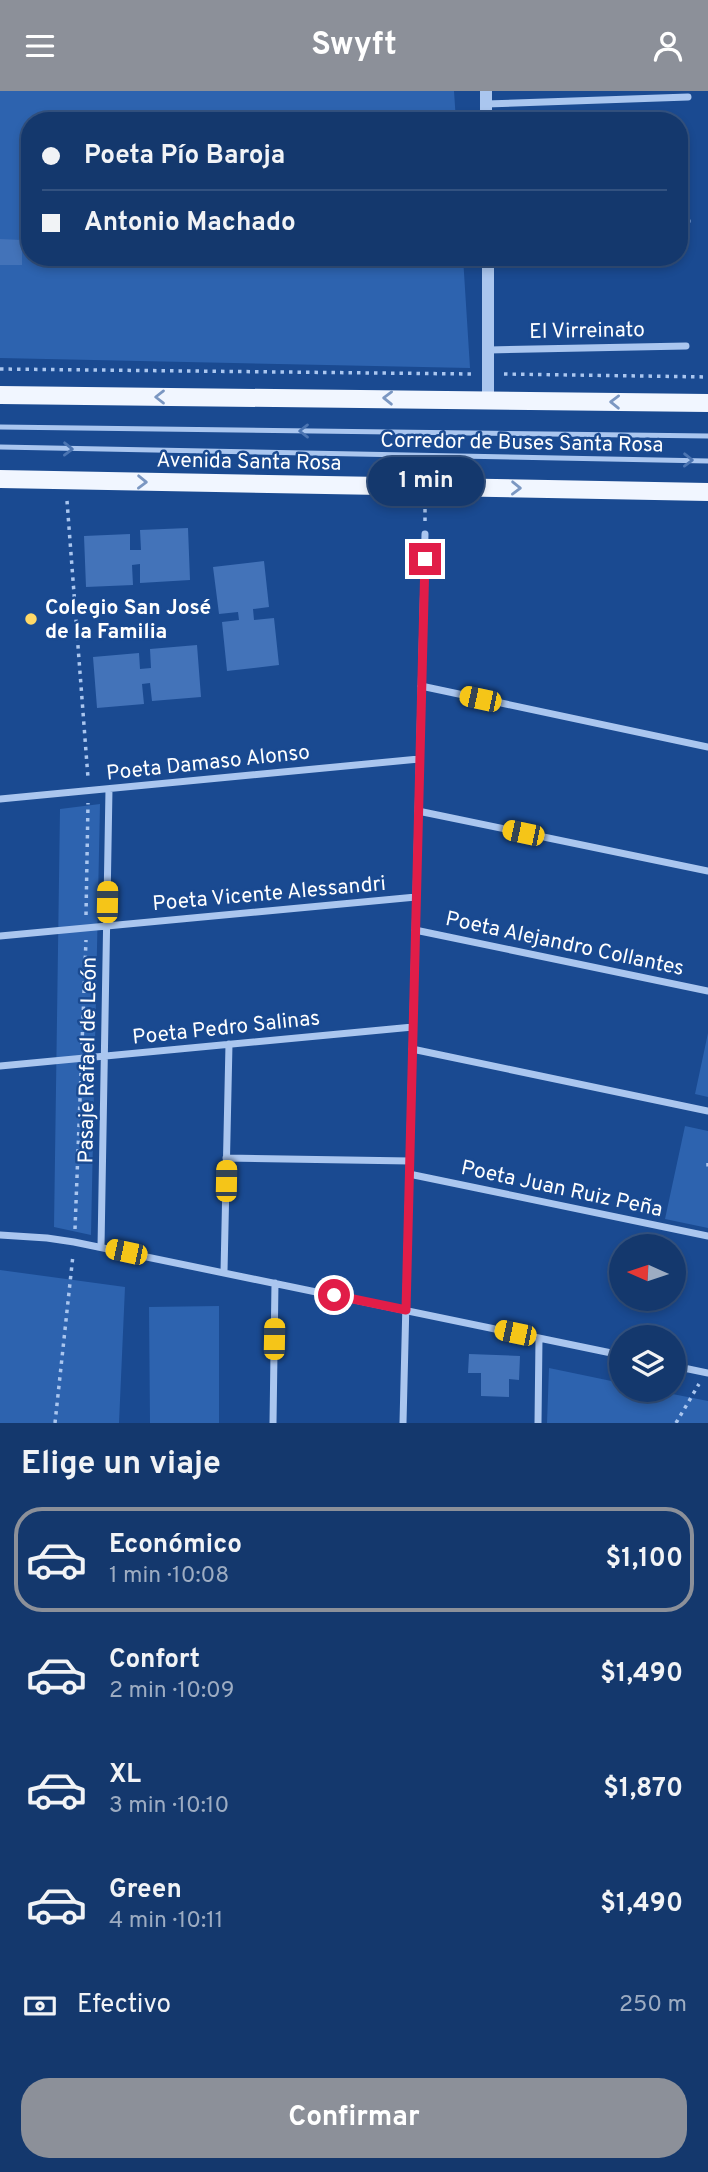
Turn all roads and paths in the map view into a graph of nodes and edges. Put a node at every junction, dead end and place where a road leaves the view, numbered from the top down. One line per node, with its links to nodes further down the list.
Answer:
1 (688, 97): 2 (street)
2 (486, 98)
3 (488, 266): 5 (street)
4 (686, 346): 5 (street, El Virreinato)
5 (489, 350): 7 (street)
6 (0, 369): 7 (path)
7 (489, 374): 8 (path); 10 (street)
8 (708, 377)
9 (0, 395): 10 (main road, one-way to 9)
10 (488, 400): 11 (main road, one-way to 10)
11 (708, 404)
12 (0, 427): 13 (lane, Corredor de Buses Santa Rosa, one-way to 12)
13 (708, 436)
14 (0, 447): 15 (lane, Corredor de Buses Santa Rosa, one-way to 15)
15 (708, 461)
16 (0, 479): 17 (main road, Avenida Santa Rosa, one-way to 17)
17 (708, 492)
18 (67, 501): 24 (path)
19 (425, 534): 20 (street)
20 (421, 686): 21 (street); 22 (street)
21 (708, 747)
22 (419, 759): 23 (street, Poeta Damaso Alonso); 26 (street)
23 (109, 789): 24 (street, Poeta Damaso Alonso); 29 (street, Pasaje Rafael de León)
24 (89, 791): 25 (street, Poeta Damaso Alonso); 30 (path)
25 (0, 799)
26 (418, 811): 27 (street); 28 (street)
27 (708, 871)
28 (416, 897): 29 (street, Poeta Vicente Alessandri); 31 (street)
29 (107, 926): 30 (street, Poeta Vicente Alessandri); 37 (street, Pasaje Rafael de León)
30 (86, 928): 32 (street, Poeta Vicente Alessandri); 38 (path)
31 (415, 930): 33 (street, Poeta Alejandro Collantes); 34 (street)
32 (0, 936)
33 (708, 991)
34 (413, 1027): 35 (street, Poeta Pedro Salinas); 36 (street)
35 (229, 1044): 37 (street, Poeta Pedro Salinas); 41 (street)
36 (412, 1049): 40 (street); 42 (street)
37 (105, 1056): 38 (street, Poeta Pedro Salinas); 47 (street, Pasaje Rafael de León)
38 (81, 1059): 39 (street, Poeta Pedro Salinas); 46 (path)
39 (0, 1066)
40 (708, 1111)
41 (226, 1158): 42 (street); 48 (street)
42 (410, 1161): 43 (street)
43 (409, 1174): 45 (street, Poeta Juan Ruiz Peña); 50 (street)
44 (0, 1235): 46 (street)
45 (708, 1236)
46 (75, 1242): 47 (street); 55 (path)
47 (101, 1247): 48 (street)
48 (224, 1272): 49 (street)
49 (275, 1283): 50 (street); 56 (street)
50 (406, 1310): 51 (street); 57 (street)
51 (539, 1338): 52 (street); 58 (street)
52 (609, 1353)
53 (686, 1369): 54 (street)
54 (707, 1373): 59 (path)
55 (55, 1423)
56 (273, 1423)
57 (404, 1423)
58 (538, 1423)
59 (676, 1423)

